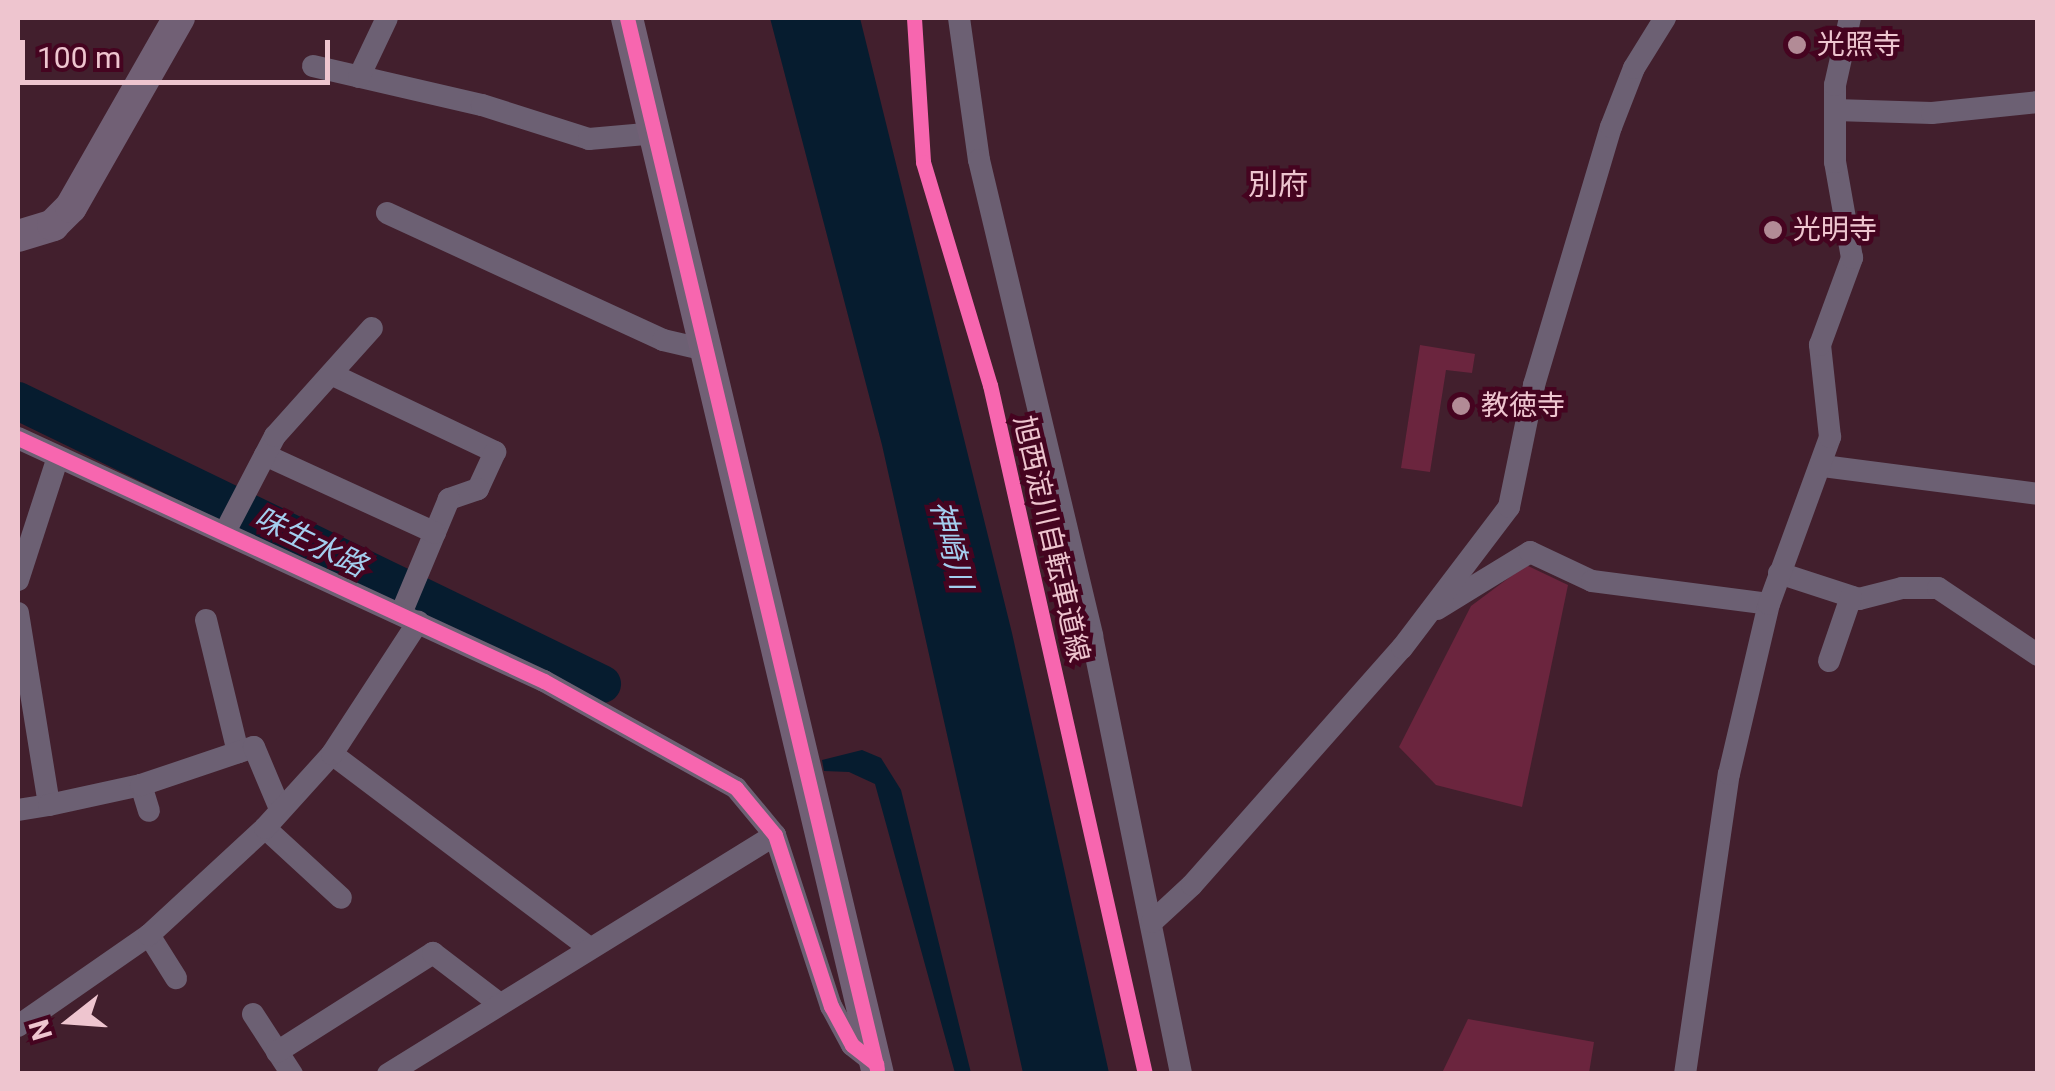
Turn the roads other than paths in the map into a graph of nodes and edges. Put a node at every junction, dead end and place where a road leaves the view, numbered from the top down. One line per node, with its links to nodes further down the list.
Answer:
1 (179, 18): 13 (street)
2 (387, 18): 8 (street)
3 (628, 18): 11 (street)
4 (960, 18): 43 (street)
5 (1665, 18): 29 (street)
6 (1850, 18): 10 (street)
7 (314, 66): 8 (street)
8 (359, 77): 11 (street)
9 (2038, 102): 10 (street)
10 (1835, 110): 20 (street)
11 (657, 133): 15 (street)
12 (388, 213): 15 (street)
13 (18, 236)
14 (372, 328): 16 (street)
15 (706, 350): 51 (street)
16 (331, 374): 18 (street); 23 (street)
17 (18, 438): 19 (street)
18 (265, 455): 22 (street); 23 (street)
19 (58, 458): 22 (street); 25 (street)
20 (1823, 466): 21 (street); 24 (street)
21 (2038, 494)
22 (226, 530): 30 (street)
23 (435, 533): 30 (street)
24 (1779, 573): 26 (street); 27 (street)
25 (18, 580)
26 (1851, 596): 32 (street); 33 (street)
27 (1769, 604): 29 (street); 55 (street)
28 (18, 613): 37 (street)
29 (1425, 616): 43 (street)
30 (410, 618): 35 (street); 41 (street)
31 (206, 620): 34 (street)
32 (2038, 655)
33 (1830, 661)
34 (238, 752): 36 (street); 40 (street)
35 (332, 754): 40 (street); 45 (street)
36 (141, 785): 37 (street); 39 (street)
37 (48, 805): 38 (street)
38 (18, 810)
39 (149, 811)
40 (273, 819): 42 (street); 44 (street)
41 (775, 835): 45 (street); 51 (street)
42 (341, 898)
43 (1152, 922): 54 (street)
44 (149, 935): 46 (street); 49 (street)
45 (589, 948): 47 (street)
46 (176, 978)
47 (500, 1004): 50 (street); 53 (street)
48 (253, 1014): 50 (street)
49 (18, 1026)
50 (277, 1052): 52 (street)
51 (877, 1068)
52 (292, 1074)
53 (388, 1074)
54 (1181, 1074)
55 (1685, 1074)

